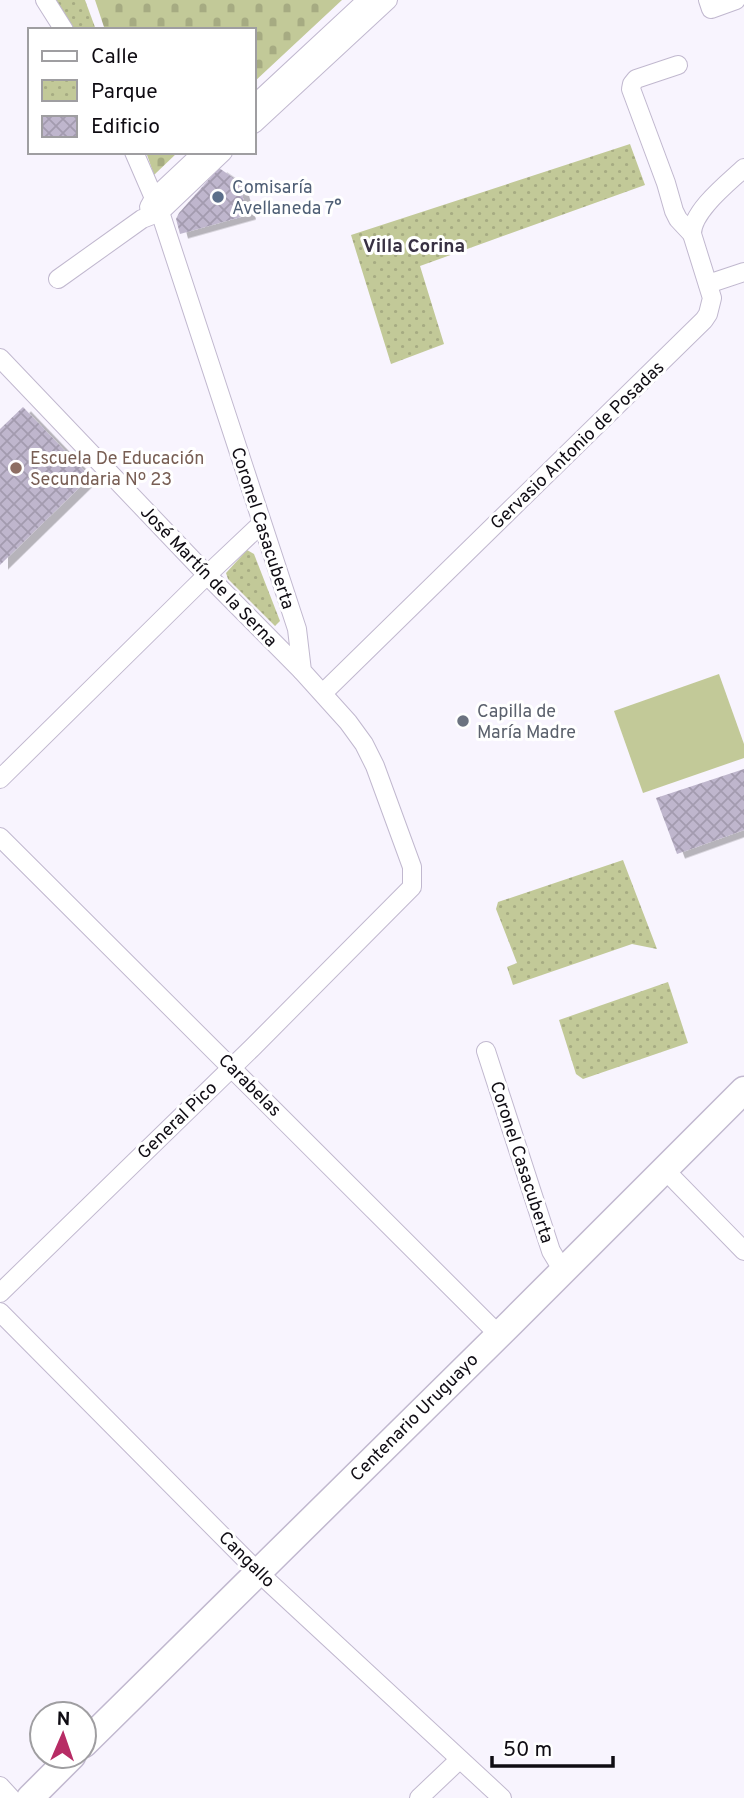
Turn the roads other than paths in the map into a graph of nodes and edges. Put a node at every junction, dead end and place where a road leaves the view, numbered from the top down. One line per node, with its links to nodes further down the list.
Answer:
1 (45, 0): 6 (street)
2 (367, 0): 8 (street)
3 (388, 0): 9 (street)
4 (708, 0): 5 (street)
5 (736, 0)
6 (63, 28)
7 (678, 65): 15 (street, Gervasio Antonio de Posadas)
8 (256, 103)
9 (256, 122)
10 (135, 154): 14 (street, Coronel Casacuberta)
11 (201, 154): 14 (street)
12 (221, 154): 14 (street)
13 (744, 168): 15 (street)
14 (157, 205): 17 (street); 20 (street, Coronel Casacuberta)
15 (692, 234): 18 (street, Gervasio Antonio de Posadas)
16 (744, 272): 18 (street)
17 (58, 279)
18 (708, 284): 23 (street, Gervasio Antonio de Posadas)
19 (0, 358): 21 (street, José Martín de la Serna)
20 (261, 524): 21 (street); 22 (street, Coronel Casacuberta)
21 (207, 575): 22 (street, José Martín de la Serna); 24 (street)
22 (302, 671): 23 (street)
23 (323, 693): 27 (street, General Pico)
24 (0, 779)
25 (0, 837): 27 (street, Carabelas)
26 (486, 1051): 31 (street, Coronel Casacuberta)
27 (231, 1066): 32 (street, General Pico); 34 (street, Carabelas)
28 (744, 1090): 29 (main road, Centenario Uruguayo)
29 (665, 1170): 30 (street); 31 (main road, Centenario Uruguayo)
30 (744, 1251)
31 (563, 1271): 34 (main road, Centenario Uruguayo)
32 (0, 1293)
33 (0, 1312): 35 (street, Cangallo)
34 (498, 1334): 35 (main road, Centenario Uruguayo)
35 (258, 1572): 36 (main road, Centenario Uruguayo); 37 (street, Cangallo)
36 (98, 1730)
37 (459, 1760): 42 (street); 43 (street, Cangallo)
38 (58, 1770): 41 (main road)
39 (0, 1786): 40 (street)
40 (11, 1798)
41 (30, 1798)
42 (419, 1798)
43 (502, 1798)

